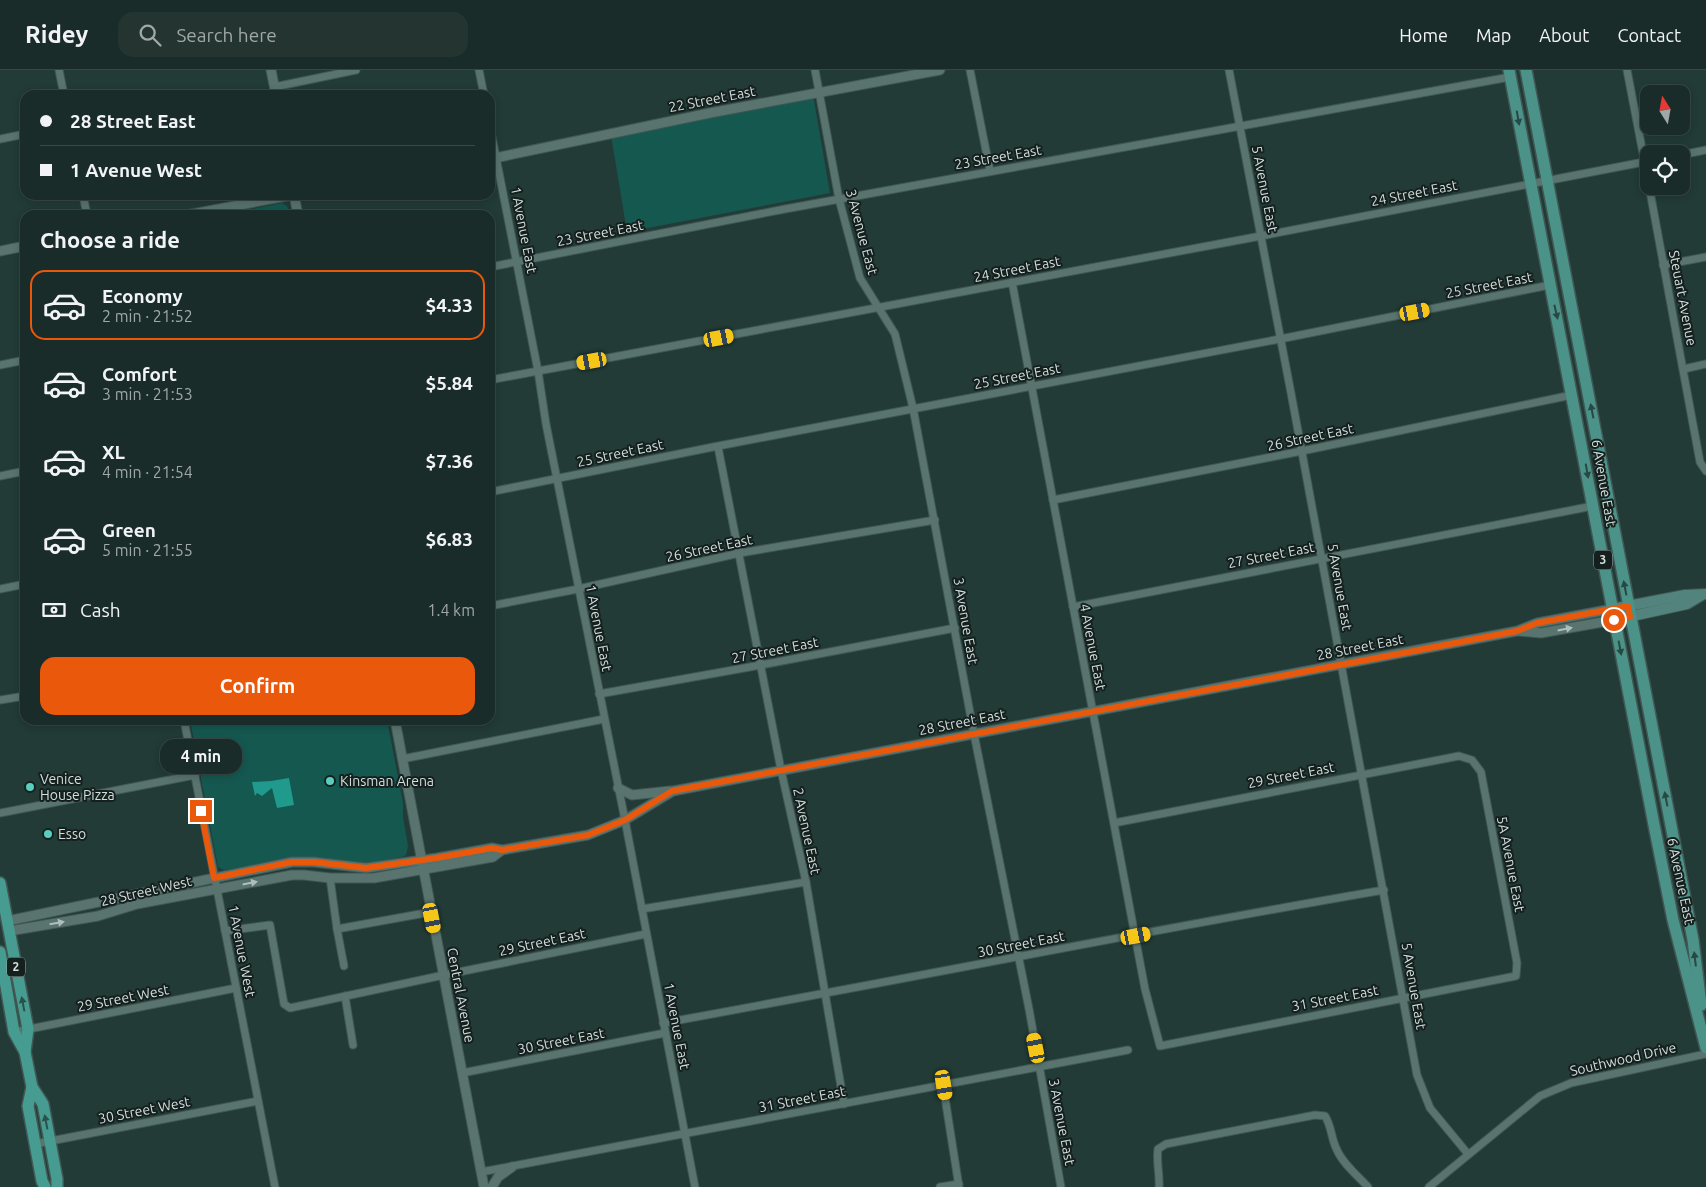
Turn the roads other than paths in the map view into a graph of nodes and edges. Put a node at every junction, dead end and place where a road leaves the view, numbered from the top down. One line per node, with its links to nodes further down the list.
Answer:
1 (59, 70): 12 (street)
2 (271, 70): 13 (street)
3 (356, 70): 14 (street)
4 (479, 70): 15 (street)
5 (815, 70): 16 (street, 3 Avenue East)
6 (940, 70): 16 (street, 22 Street East)
7 (970, 70): 26 (street)
8 (1229, 70): 17 (street, 5 Avenue East)
9 (1526, 70): 27 (main road, 6 Avenue East / 3)
10 (1627, 70): 20 (street, Steuart Avenue)
11 (1510, 73): 17 (street, 23 Street East); 28 (main road, 6 Avenue East / 3, one-way to 28)
12 (63, 90)
13 (275, 90)
14 (279, 90)
15 (483, 90)
16 (819, 92): 23 (street, 22 Street East); 30 (street, 3 Avenue East)
17 (1240, 127): 26 (street, 23 Street East); 33 (street, 5 Avenue East)
18 (20, 135): 19 (street)
19 (0, 139)
20 (1643, 145)
21 (1706, 150): 22 (street)
22 (1690, 153)
23 (495, 158)
24 (1640, 162): 27 (street, 24 Street East)
25 (495, 167): 37 (street, 1 Avenue East)
26 (990, 171): 30 (street, 23 Street East)
27 (1547, 179): 28 (street, 24 Street East); 71 (main road, 6 Avenue East / 3, one-way to 27)
28 (1531, 182): 33 (street, 24 Street East); 41 (main road, 6 Avenue East / 3)
29 (1651, 195): 38 (street, Steuart Avenue)
30 (839, 199): 37 (street, 23 Street East); 42 (street, 3 Avenue East)
31 (266, 200): 32 (street)
32 (214, 210)
33 (1261, 236): 40 (street, 24 Street East); 43 (street, 5 Avenue East)
34 (20, 247): 35 (street)
35 (0, 251)
36 (1706, 257): 38 (street)
37 (517, 262): 39 (street, 23 Street East); 48 (street, 1 Avenue East)
38 (1663, 265): 47 (street, Steuart Avenue)
39 (495, 266)
40 (1012, 282): 42 (street, 24 Street East); 50 (street, 4 Avenue East)
41 (1550, 285): 43 (street, 25 Street East); 51 (main road, 6 Avenue East / 3, one-way to 51)
42 (878, 308): 48 (street, 24 Street East); 52 (street, 3 Avenue East)
43 (1280, 339): 50 (street, 25 Street East); 54 (street, 5 Avenue East)
44 (20, 361): 46 (street)
45 (1706, 364): 47 (street)
46 (0, 365)
47 (1684, 368): 55 (street, Steuart Avenue)
48 (538, 371): 49 (street, 24 Street East); 58 (street, 1 Avenue East)
49 (495, 379)
50 (1032, 386): 52 (street, 25 Street East); 60 (street, 4 Avenue East)
51 (1572, 395): 54 (street, 26 Street East); 61 (main road, 6 Avenue East / 3, one-way to 61)
52 (913, 408): 53 (street, 25 Street East); 62 (street, 3 Avenue East)
53 (718, 447): 58 (street, 25 Street East); 63 (street, 2 Avenue East)
54 (1302, 451): 60 (street, 26 Street East); 64 (street, 5 Avenue East)
55 (1706, 471)
56 (20, 472): 57 (street)
57 (0, 476)
58 (557, 479): 59 (street, 25 Street East); 67 (street, 1 Avenue East)
59 (495, 491)
60 (1053, 500): 70 (street, 4 Avenue East)
61 (1593, 506): 64 (street, 27 Street East); 72 (main road, 6 Avenue East / 3)
62 (935, 520): 63 (street, 26 Street East); 73 (street, 3 Avenue East)
63 (740, 553): 67 (street, 26 Street East); 74 (street, 2 Avenue East)
64 (1321, 558): 70 (street, 27 Street East); 75 (street, 5 Avenue East)
65 (20, 585): 66 (street)
66 (0, 589)
67 (578, 589): 69 (street, 26 Street East); 76 (street, 1 Avenue East)
68 (1704, 594): 71 (main road, 28 Street East)
69 (495, 605)
70 (1073, 607): 79 (street, 4 Avenue East)
71 (1629, 611): 72 (main road, 28 Street East); 123 (main road, 6 Avenue East / 3, one-way to 71)
72 (1613, 614): 75 (street, 28 Street East); 126 (main road, 6 Avenue East / 3, one-way to 126)
73 (955, 628): 74 (street, 27 Street East); 83 (street, 3 Avenue East)
74 (761, 665): 76 (street, 27 Street East); 86 (street, 2 Avenue East)
75 (1341, 665): 79 (street, 28 Street East); 87 (street, 5 Avenue East)
76 (599, 694): 80 (street, 1 Avenue East)
77 (20, 697): 78 (street)
78 (0, 700)
79 (1093, 711): 83 (street, 28 Street East); 93 (street, 4 Avenue East)
80 (604, 719): 84 (street); 89 (street, 1 Avenue East)
81 (185, 725): 88 (street, 1 Avenue West)
82 (396, 725): 84 (street, Central Avenue)
83 (974, 734): 86 (street, 28 Street East); 111 (street, 3 Avenue East)
84 (402, 759): 95 (street, Central Avenue)
85 (1472, 760): 87 (street, 29 Street East); 114 (street, 5A Avenue East)
86 (781, 770): 90 (street, 28 Street East); 99 (street, 2 Avenue East)
87 (1361, 774): 93 (street, 29 Street East); 102 (street, 5 Avenue East)
88 (195, 775): 91 (street); 97 (street, 1 Avenue West)
89 (618, 788): 90 (street); 92 (street, 1 Avenue East)
90 (672, 791): 92 (street, 28 Street East)
91 (0, 813)
92 (625, 820): 94 (street, 28 Street East); 103 (street, 1 Avenue East)
93 (1114, 823): 109 (street, 4 Avenue East)
94 (502, 850): 95 (street, 28 Street East); 96 (street, 28 Street West)
95 (422, 860): 96 (street, Central Avenue); 97 (street, 28 Street West)
96 (423, 870): 98 (street, 28 Street West); 104 (street, Central Avenue)
97 (214, 878): 101 (street, 1 Avenue West); 105 (street, 28 Street West)
98 (330, 878): 101 (street, 28 Street West, one-way to 98); 106 (street)
99 (806, 882): 103 (street); 116 (street, 2 Avenue East)
100 (0, 883): 105 (highway, 2)
101 (217, 890): 105 (street, 28 Street West, one-way to 101); 107 (street, 1 Avenue West)
102 (1384, 890): 109 (street, 30 Street East); 118 (street, 5 Avenue East)
103 (642, 909): 108 (street, 1 Avenue East)
104 (431, 912): 106 (street); 113 (street, Central Avenue)
105 (4, 927): 120 (highway, 2, one-way to 105)
106 (337, 929): 112 (street)
107 (225, 931): 115 (street, 1 Avenue West); 117 (street, 29 Street East)
108 (646, 934): 113 (street, 29 Street East); 119 (street, 1 Avenue East)
109 (1136, 936): 111 (street, 30 Street East); 125 (street, 4 Avenue East)
110 (0, 952): 121 (highway, 2)
111 (1018, 958): 116 (street, 30 Street East); 130 (street, 3 Avenue East)
112 (344, 966)
113 (444, 975): 117 (street, 29 Street East); 131 (street, Central Avenue)
114 (1516, 976): 118 (street, 31 Street East)
115 (236, 988): 120 (street, 29 Street West); 134 (street, 1 Avenue West)
116 (825, 994): 119 (street, 30 Street East); 135 (street, 2 Avenue East)
117 (345, 996): 124 (street)
118 (1404, 997): 125 (street, 31 Street East); 139 (street, 5 Avenue East)
119 (663, 1022): 122 (street, 1 Avenue East)
120 (28, 1029): 121 (street, 29 Street West); 128 (highway, 2)
121 (14, 1032): 128 (highway, 2)
122 (665, 1033): 131 (street, 30 Street East); 136 (street, 1 Avenue East)
123 (1706, 1042)
124 (353, 1045)
125 (1160, 1046)
126 (1706, 1048)
127 (1128, 1050): 130 (street, 31 Street East)
128 (25, 1052): 133 (highway, 2)
129 (1706, 1054): 139 (street, Southwood Drive)
130 (1040, 1067): 132 (street, 31 Street East); 151 (street, 3 Avenue East)
131 (462, 1073): 141 (street, Central Avenue)
132 (944, 1085): 135 (street, 31 Street East); 142 (street)
133 (32, 1087): 137 (highway, 2, one-way to 133); 138 (highway, 2)
134 (258, 1101): 137 (street, 30 Street West); 146 (street, 1 Avenue West)
135 (844, 1104): 136 (street, 31 Street East)
136 (685, 1134): 140 (street, 31 Street East); 149 (street, 1 Avenue East)
137 (50, 1141): 138 (street, 30 Street West); 145 (highway, 2)
138 (35, 1144): 144 (highway, 2)
139 (1468, 1154): 143 (street, Southwood Drive)
140 (512, 1167): 141 (street, 31 Street East); 148 (street)
141 (481, 1172): 147 (street, Central Avenue)
142 (959, 1185): 150 (street)
143 (1431, 1186)
144 (45, 1187)
145 (57, 1187)
146 (275, 1187)
147 (484, 1187)
148 (492, 1187)
149 (695, 1187)
150 (940, 1187)
151 (1061, 1187)
152 (1159, 1187): 153 (street)
153 (1368, 1187)

